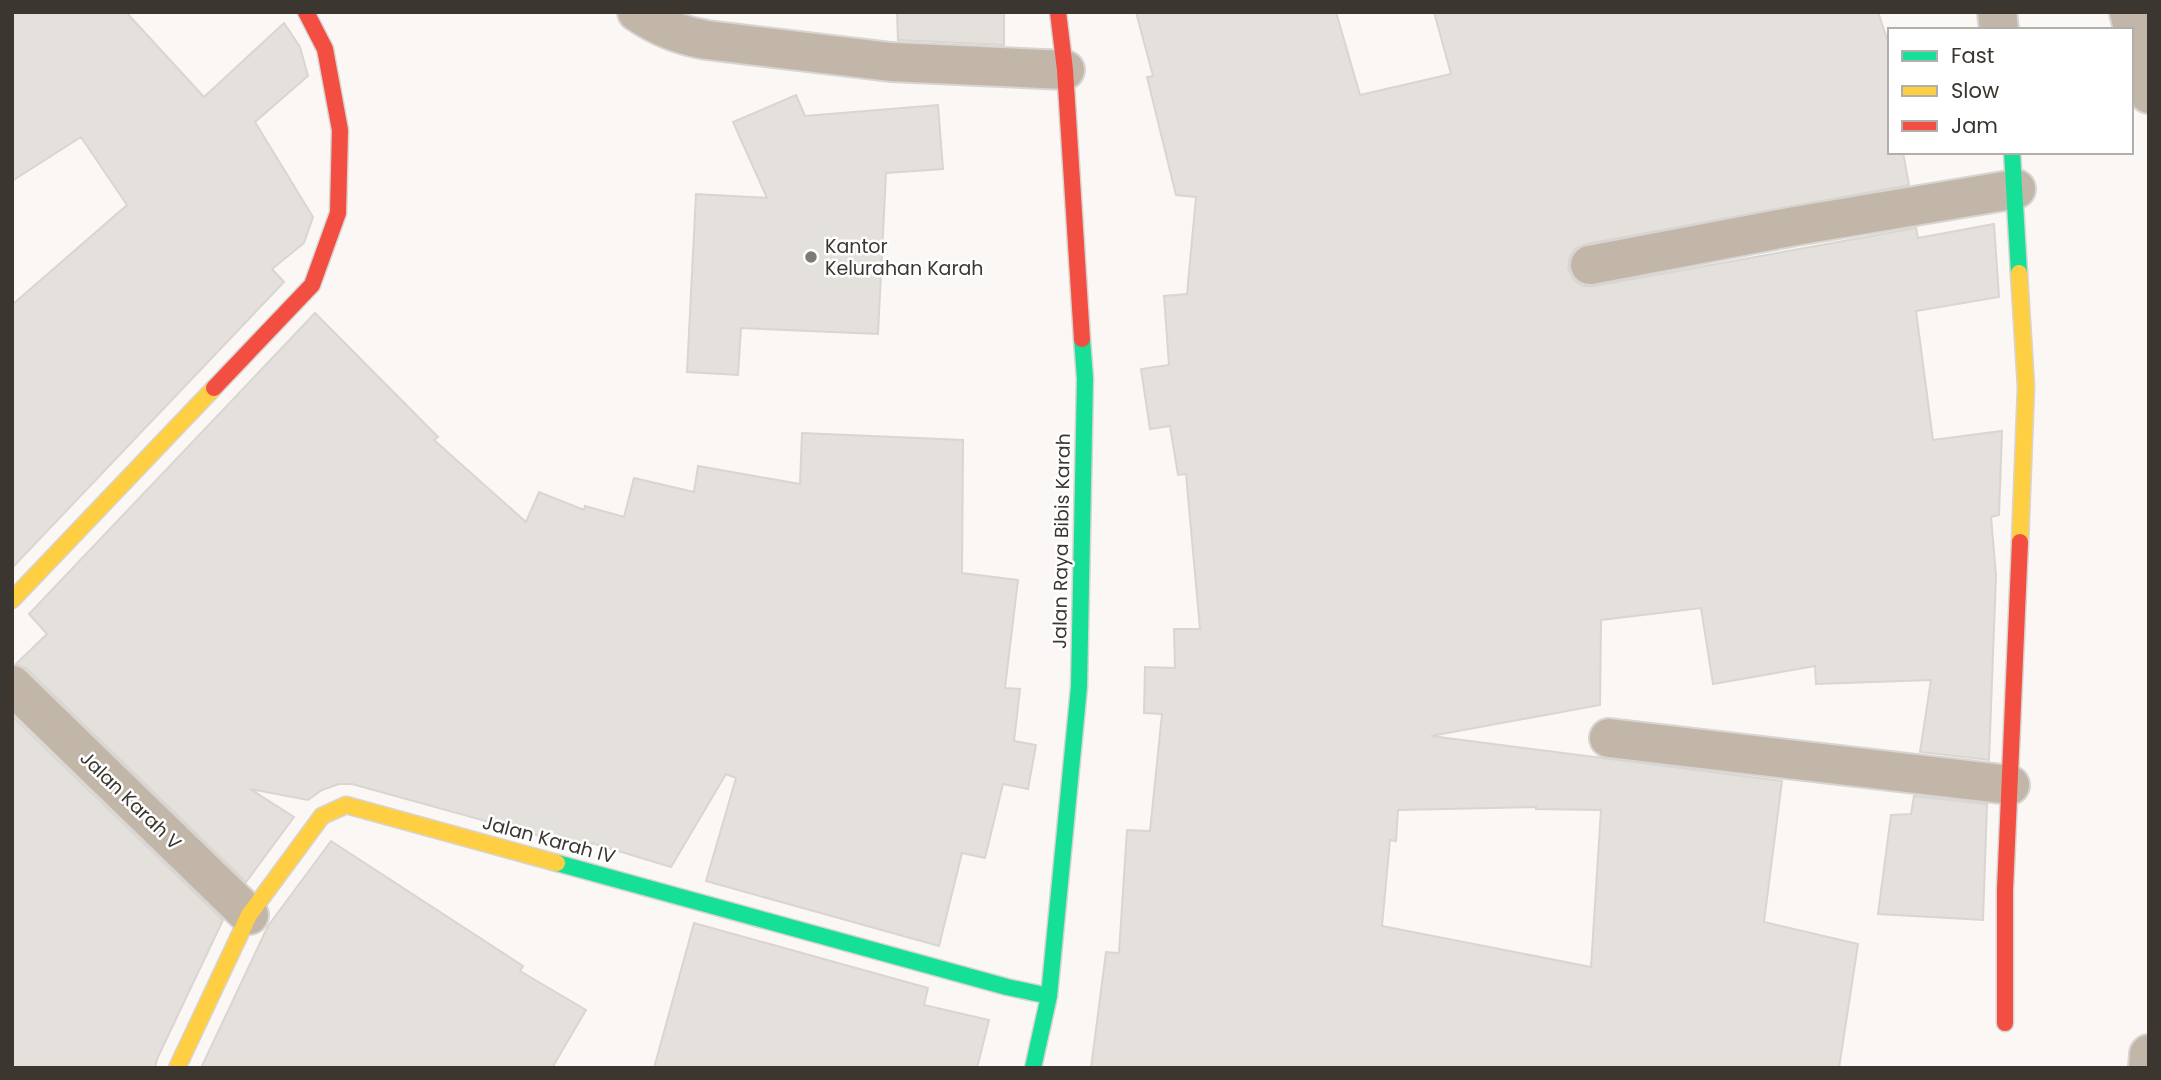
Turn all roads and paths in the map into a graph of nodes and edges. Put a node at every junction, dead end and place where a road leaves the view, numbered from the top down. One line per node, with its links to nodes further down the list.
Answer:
1 (306, 12): 9 (street)
2 (637, 12): 5 (street)
3 (1058, 12): 5 (street, Jalan Raya Bibis Karah)
4 (2133, 28): 6 (street)
5 (1066, 70): 14 (street, Jalan Raya Bibis Karah)
6 (2149, 94)
7 (2014, 171): 8 (street); 12 (street)
8 (1590, 265)
9 (12, 600)
10 (12, 685): 13 (street, Jalan Karah V)
11 (1609, 738): 12 (street)
12 (2010, 785): 15 (street)
13 (249, 915): 14 (street, Jalan Karah IV); 17 (street, Jalan Karah IV)
14 (1049, 996): 18 (street, Jalan Raya Bibis Karah)
15 (2005, 1023)
16 (2149, 1054): 19 (street)
17 (177, 1068)
18 (1033, 1068)
19 (2148, 1068)

